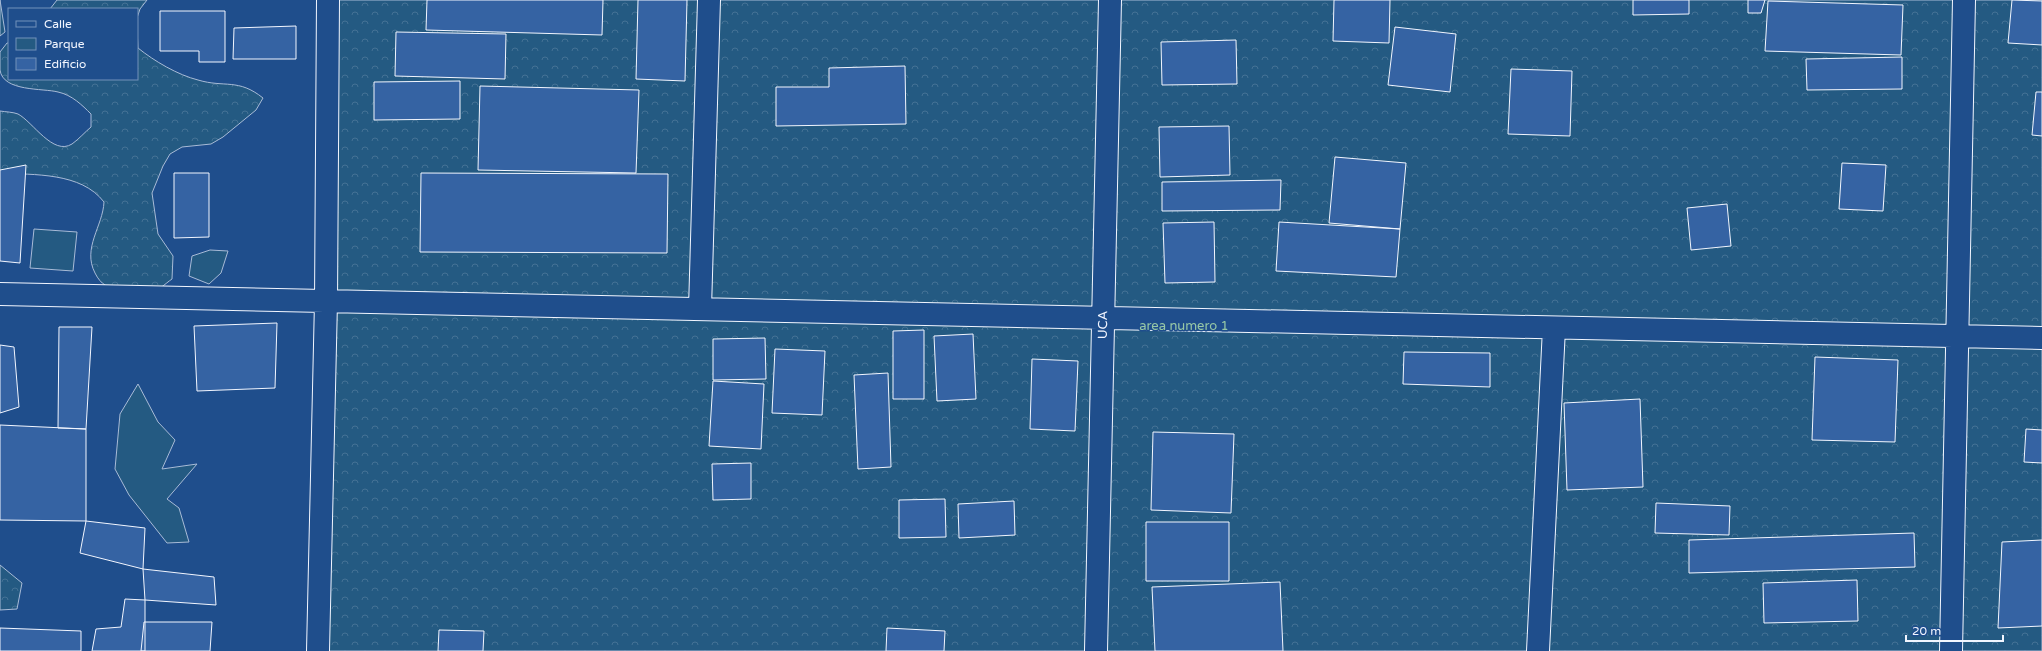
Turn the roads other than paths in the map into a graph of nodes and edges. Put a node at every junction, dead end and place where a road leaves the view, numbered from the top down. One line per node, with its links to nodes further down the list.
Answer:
1 (328, 0): 6 (street)
2 (709, 0): 7 (street)
3 (1110, 0): 8 (street, UCA)
4 (1964, 0): 10 (street)
5 (0, 294): 6 (street)
6 (326, 301): 7 (street); 12 (street)
7 (700, 309): 8 (street)
8 (1103, 318): 9 (street); 13 (street, UCA)
9 (1554, 328): 10 (street); 14 (street)
10 (1957, 336): 11 (street); 15 (street)
11 (2042, 338)
12 (318, 651)
13 (1096, 651)
14 (1538, 651)
15 (1951, 651)

